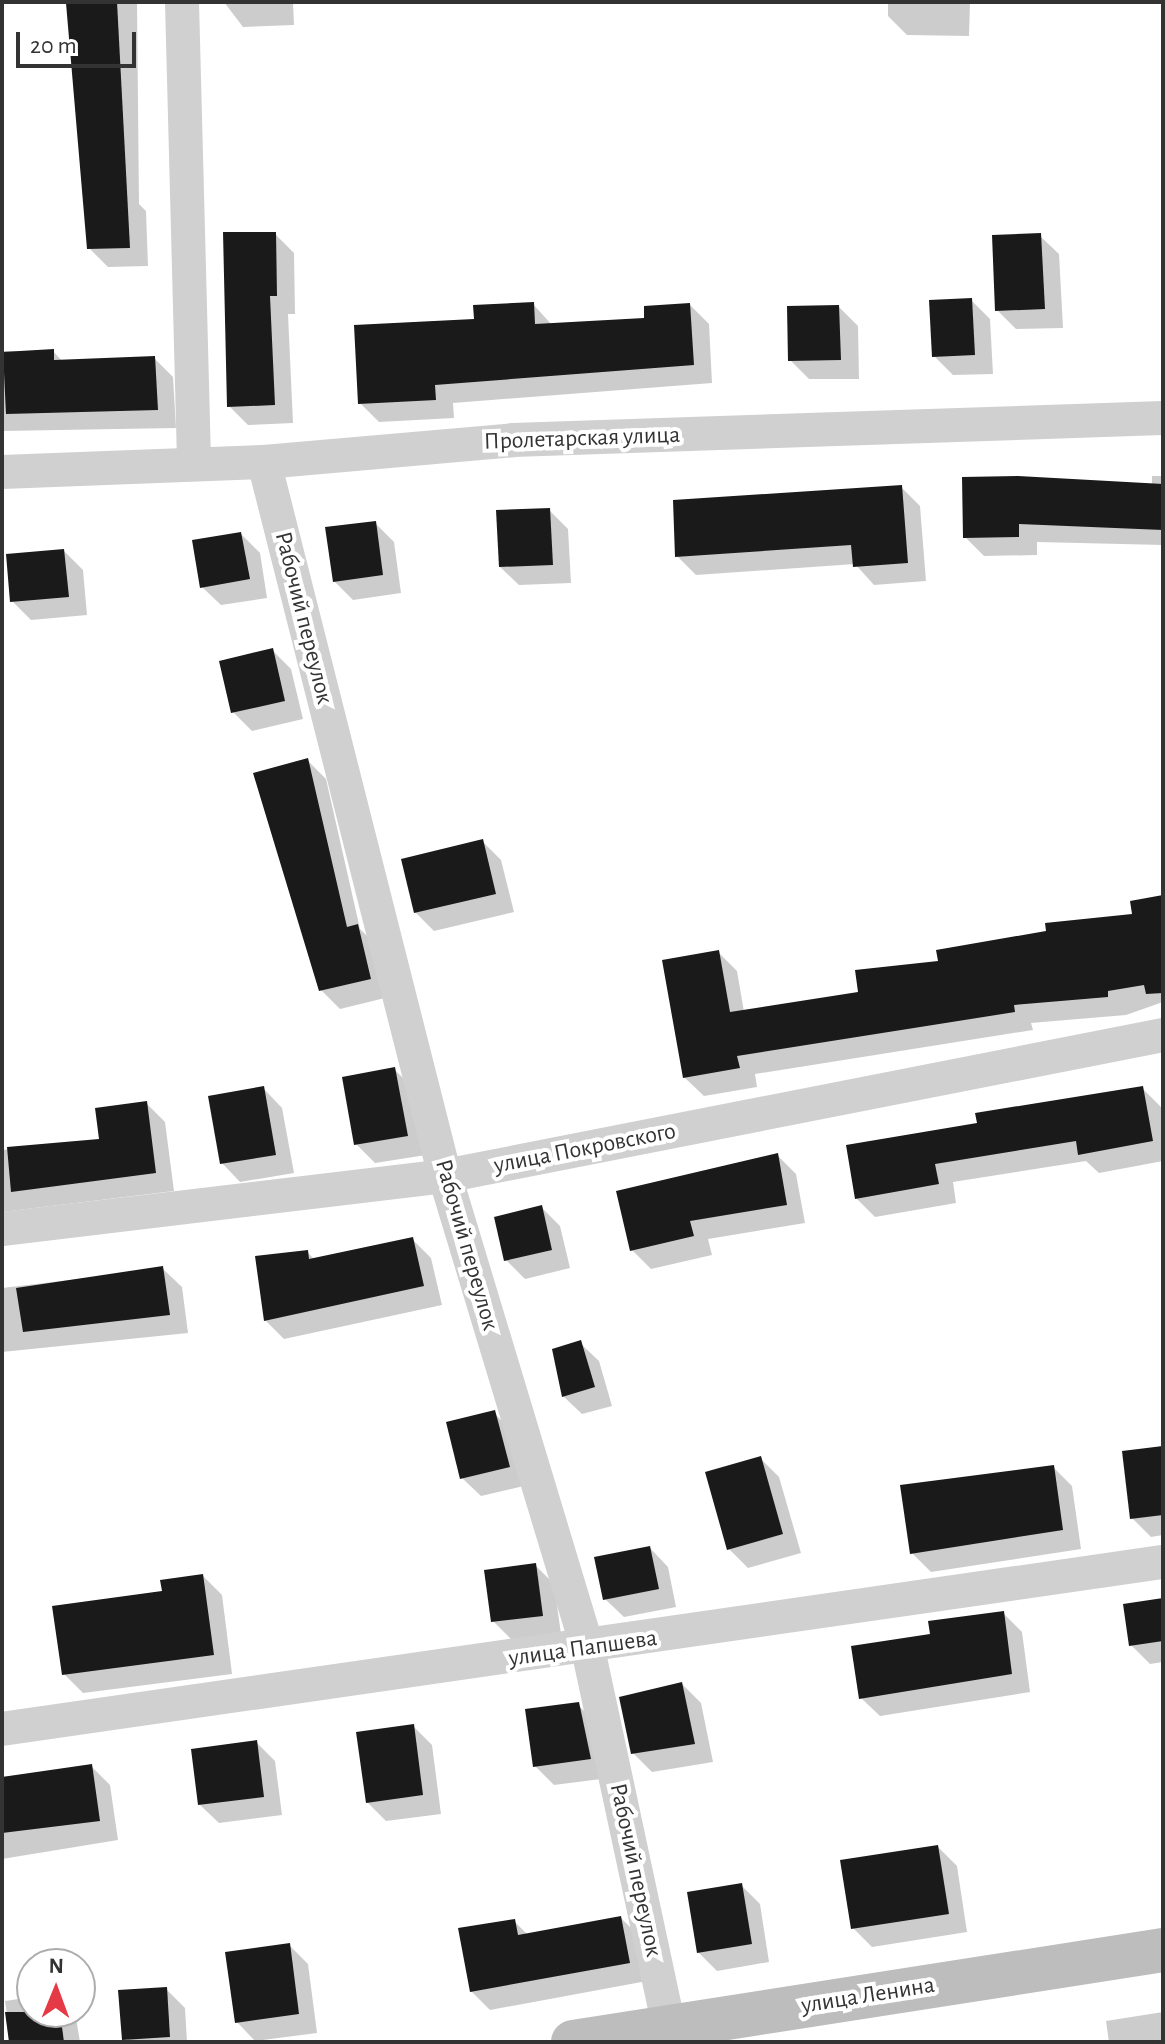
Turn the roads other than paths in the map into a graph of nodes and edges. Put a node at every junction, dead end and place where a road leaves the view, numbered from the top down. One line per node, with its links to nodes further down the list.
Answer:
1 (182, 2): 3 (street)
2 (1163, 418): 4 (street, Пролетарская улица)
3 (194, 461): 4 (street, Пролетарская улица); 5 (street, Пролетарская улица)
4 (264, 462): 7 (street, Рабочий переулок)
5 (2, 472)
6 (1163, 1035): 7 (street, улица Покровского)
7 (445, 1176): 8 (street, улица Покровского); 10 (street, Рабочий переулок)
8 (2, 1229)
9 (1163, 1562): 10 (street, улица Папшева)
10 (588, 1649): 11 (street, улица Папшева); 13 (street, Рабочий переулок)
11 (2, 1729)
12 (1163, 1950): 13 (main road, улица Ленина)
13 (669, 2027): 14 (main road, улица Ленина)
14 (573, 2042)

